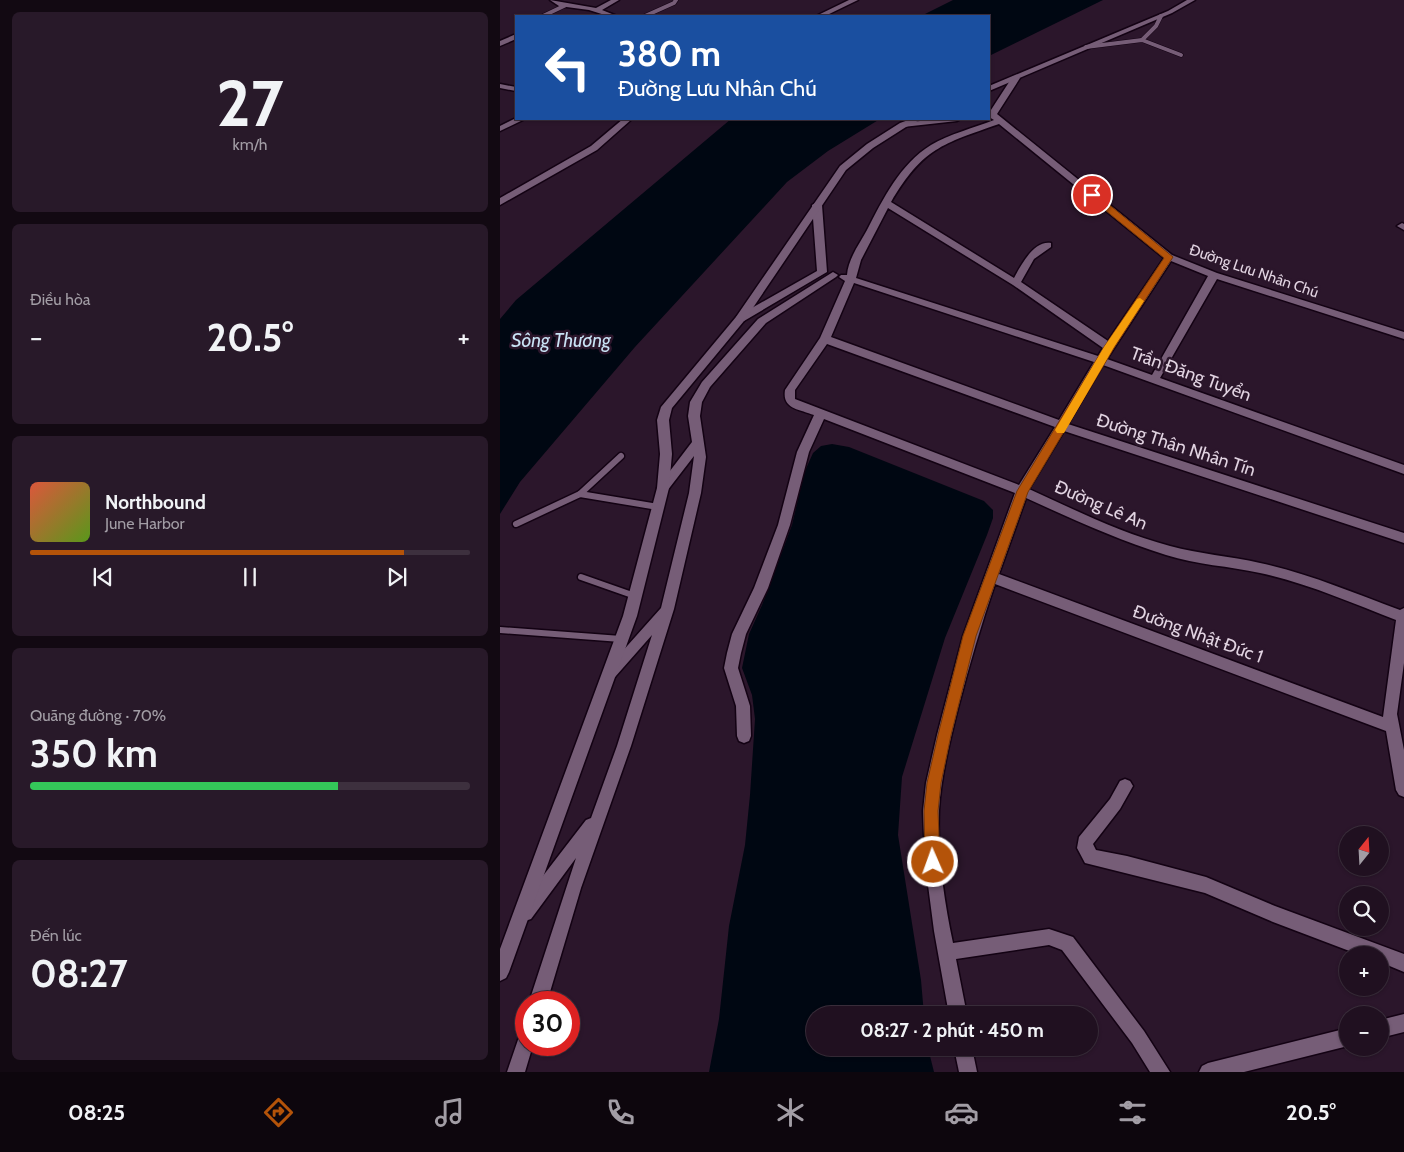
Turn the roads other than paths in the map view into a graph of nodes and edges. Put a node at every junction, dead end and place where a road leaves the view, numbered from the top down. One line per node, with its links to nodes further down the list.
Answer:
1 (553, 0): 7 (street)
2 (616, 0): 8 (street)
3 (676, 0): 12 (lane)
4 (843, 0): 9 (street)
5 (854, 0): 9 (street)
6 (1192, 0): 14 (street)
7 (566, 6): 8 (street); 10 (lane)
8 (597, 10): 11 (street)
9 (831, 11): 13 (street)
10 (544, 15)
11 (611, 15)
12 (647, 15)
13 (822, 15)
14 (1161, 16): 16 (lane); 18 (street)
15 (515, 36): 17 (street)
16 (1142, 40): 18 (lane); 19 (lane)
17 (500, 44)
18 (1086, 47): 20 (street)
19 (1181, 56)
20 (1016, 78): 23 (street); 24 (street)
21 (500, 86): 22 (street)
22 (515, 89)
23 (990, 89)
24 (993, 117): 36 (street, Đường Lưu Nhân Chú)
25 (519, 120): 31 (street)
26 (627, 120): 32 (street)
27 (916, 120): 30 (street)
28 (948, 120): 30 (street)
29 (988, 120): 33 (street)
30 (903, 125): 34 (street)
31 (500, 129)
32 (500, 202)
33 (886, 204): 39 (street); 40 (street)
34 (817, 205): 37 (street); 41 (street)
35 (1048, 245): 40 (street)
36 (1169, 257): 38 (street, Đường Lưu Nhân Chú); 44 (street)
37 (827, 273): 39 (street, Trần Đăng Tuyển); 41 (street); 49 (street)
38 (1214, 275): 42 (street, Đường Lưu Nhân Chú); 46 (street)
39 (851, 279): 43 (street); 45 (street, Trần Đăng Tuyển)
40 (1016, 283): 44 (street)
41 (740, 319): 52 (street)
42 (1404, 336)
43 (825, 339): 47 (street, Đường Lê An); 48 (street, Đường Thân Nhân Tín)
44 (1109, 347): 45 (street)
45 (1102, 361): 46 (street, Trần Đăng Tuyển); 48 (street)
46 (1154, 380): 51 (street, Trần Đăng Tuyển)
47 (821, 413): 53 (street, Đường Lê An); 67 (street)
48 (1063, 426): 53 (street); 57 (street, Đường Thân Nhân Tín)
49 (698, 443): 52 (street); 61 (street)
50 (621, 456): 54 (lane)
51 (1404, 470)
52 (663, 488): 55 (street)
53 (1022, 491): 58 (street); 62 (street, Đường Lê An)
54 (580, 494): 55 (lane); 56 (lane)
55 (658, 507): 60 (street)
56 (516, 524)
57 (1404, 538)
58 (991, 577): 66 (street, Đường Nhật Đức 1); 72 (street)
59 (581, 578): 60 (lane)
60 (634, 596): 64 (street)
61 (667, 609): 65 (street); 70 (street)
62 (1404, 616): 66 (street)
63 (500, 630): 64 (lane)
64 (621, 639): 65 (street)
65 (609, 675): 71 (street)
66 (1392, 727): 69 (street)
67 (744, 736)
68 (1125, 786): 73 (street)
69 (1404, 790)
70 (600, 814): 71 (street); 75 (street)
71 (519, 921): 74 (street)
72 (946, 952): 76 (street); 84 (street)
73 (1404, 964)
74 (500, 972)
75 (541, 991)
76 (956, 1006)
77 (1404, 1022): 78 (street)
78 (1389, 1026)
79 (1339, 1039): 85 (street)
80 (521, 1056): 82 (street)
81 (965, 1056): 83 (street)
82 (516, 1072)
83 (968, 1072)
84 (1161, 1072)
85 (1208, 1072)

